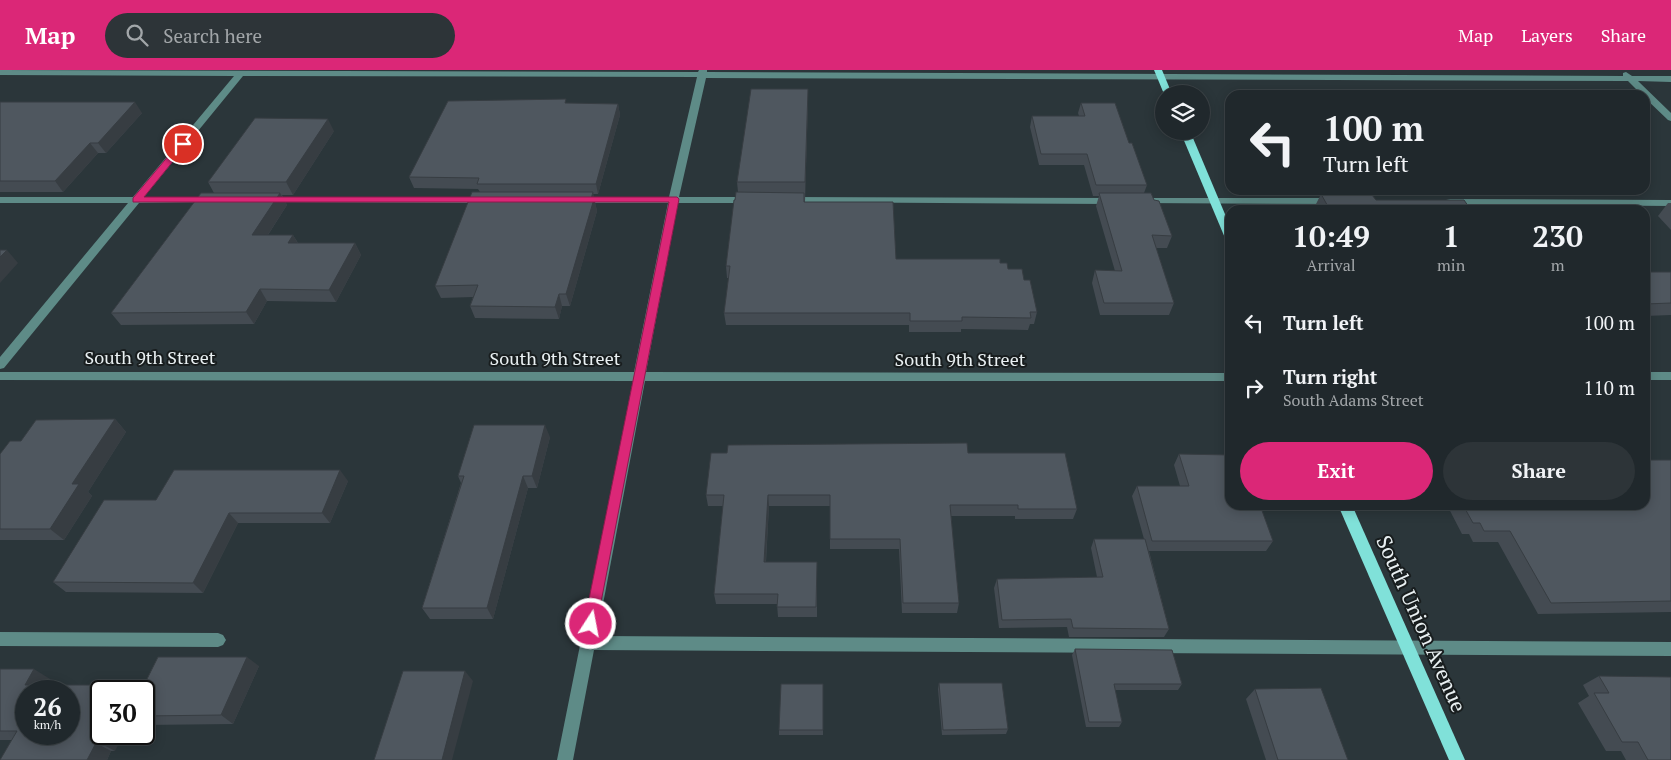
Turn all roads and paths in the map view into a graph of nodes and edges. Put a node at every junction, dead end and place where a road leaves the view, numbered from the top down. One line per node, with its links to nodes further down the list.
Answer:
1 (1620, 70): 6 (street)
2 (242, 71): 3 (street); 4 (street); 14 (street)
3 (0, 72)
4 (702, 72): 5 (street); 12 (street)
5 (1160, 74): 6 (street)
6 (1629, 78): 7 (street); 8 (street)
7 (1671, 79)
8 (1642, 90)
9 (1650, 98): 10 (street)
10 (1671, 118)
11 (1188, 140): 21 (main road)
12 (674, 199): 18 (street); 19 (street); 30 (street)
13 (0, 200): 14 (street)
14 (137, 200): 15 (street); 26 (street)
15 (219, 200)
16 (258, 200): 17 (street)
17 (496, 200)
18 (565, 200)
19 (760, 200)
20 (780, 200): 21 (street)
21 (1214, 200): 22 (street); 25 (main road)
22 (1348, 201)
23 (1436, 202): 24 (street)
24 (1671, 203)
25 (1225, 226)
26 (0, 365)
27 (0, 376): 30 (street, South 9th Street)
28 (1650, 376): 29 (street)
29 (1671, 376)
30 (640, 377): 31 (street, South 9th Street); 35 (street)
31 (1225, 377)
32 (1347, 510): 36 (main road, South Union Avenue)
33 (0, 640): 34 (street)
34 (218, 640)
35 (587, 643): 36 (street); 38 (street)
36 (1409, 647): 37 (street); 39 (main road, South Union Avenue)
37 (1671, 650)
38 (565, 760)
39 (1457, 760)

